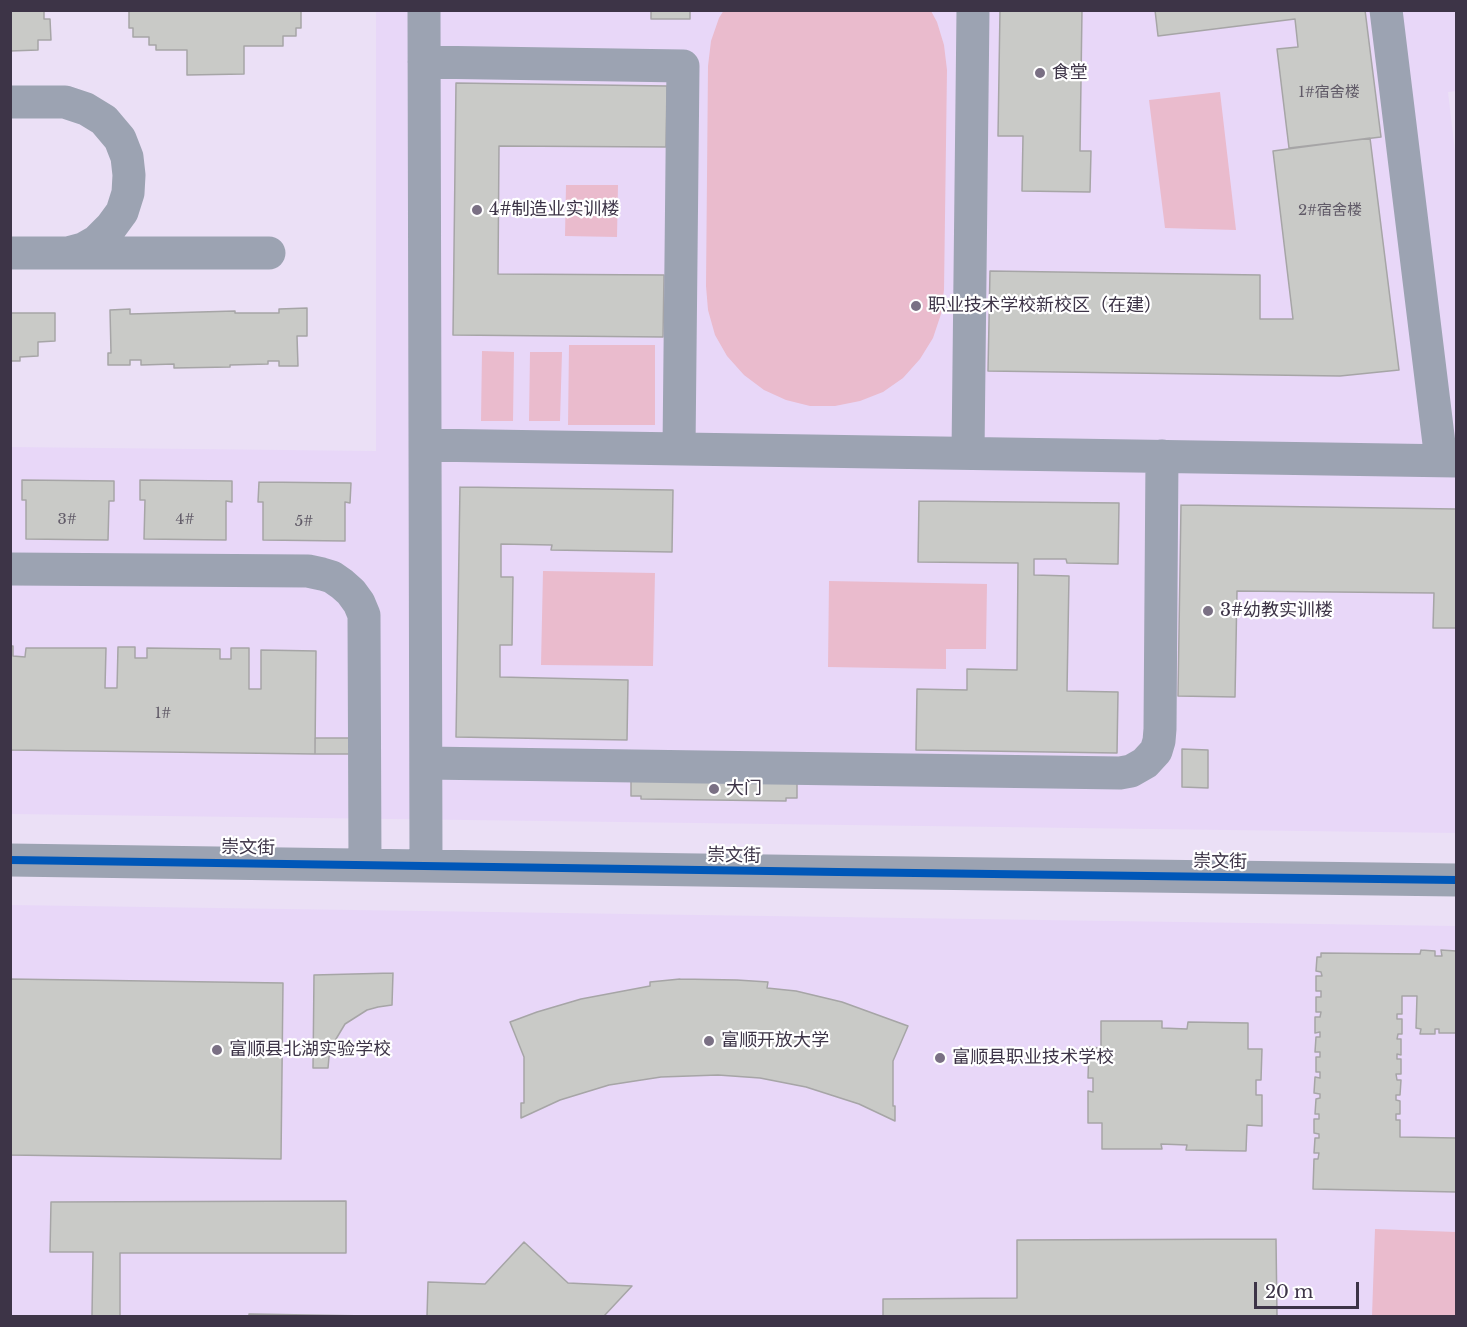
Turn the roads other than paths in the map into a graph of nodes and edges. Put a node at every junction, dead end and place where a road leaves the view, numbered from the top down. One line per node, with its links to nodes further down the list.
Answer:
1 (424, 10): 4 (street)
2 (973, 10): 11 (street)
3 (1386, 10): 13 (street)
4 (424, 62): 9 (street); 10 (street)
5 (10, 102): 7 (street)
6 (10, 253): 7 (street)
7 (68, 253): 8 (street)
8 (269, 253)
9 (425, 445): 10 (street); 15 (street)
10 (679, 449): 11 (street)
11 (968, 453): 12 (street)
12 (1162, 456): 13 (street); 15 (street)
13 (1449, 460)
14 (10, 569): 17 (street)
15 (426, 763): 18 (street)
16 (10, 860): 17 (street, 崇文街)
17 (365, 865): 18 (street, 崇文街)
18 (426, 866): 19 (street, 崇文街)
19 (1456, 880)

